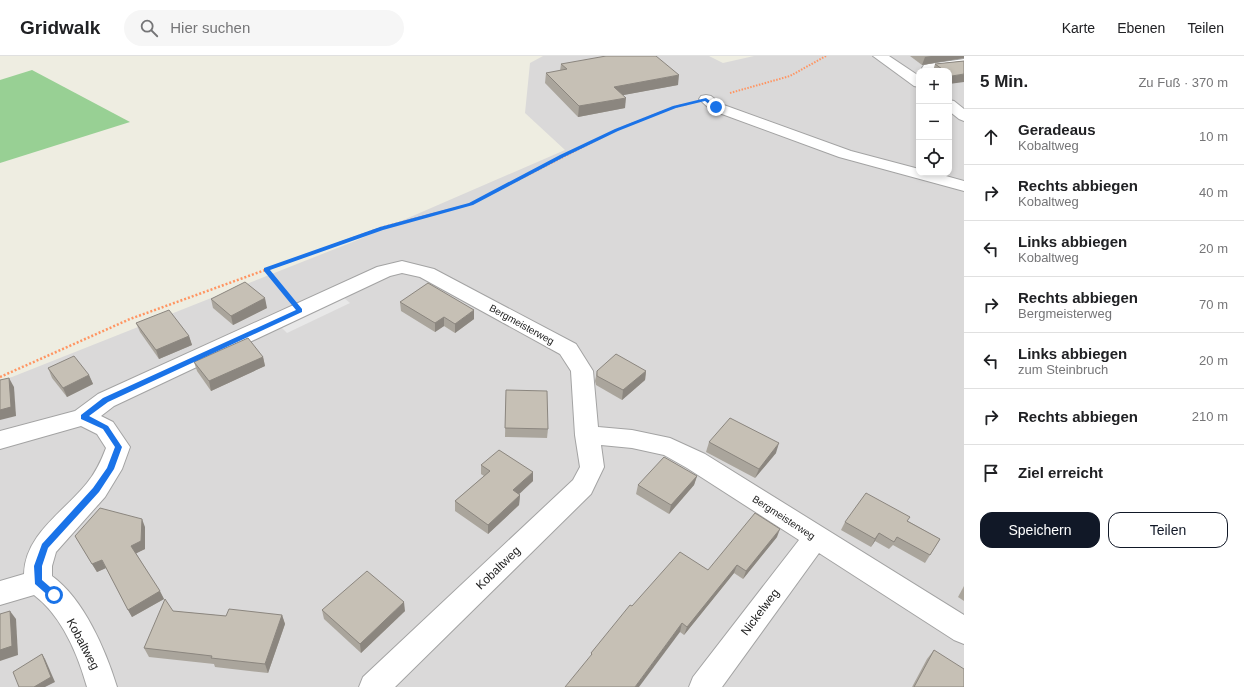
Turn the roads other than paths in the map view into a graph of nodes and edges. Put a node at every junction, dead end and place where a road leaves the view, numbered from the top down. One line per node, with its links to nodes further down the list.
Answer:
1 (880, 56): 4 (street)
2 (964, 63): 3 (street)
3 (929, 68)
4 (916, 81)
5 (706, 100): 8 (street)
6 (952, 106): 7 (street)
7 (964, 116)
8 (964, 186)
9 (83, 417): 10 (street, Bergmeisterweg); 11 (street, Bergmeisterweg); 13 (street)
10 (587, 435): 12 (street, Bergmeisterweg); 17 (street, Kobaltweg)
11 (0, 440)
12 (816, 537): 15 (street, Bergmeisterweg); 18 (street, Nickelweg)
13 (38, 582): 14 (street); 16 (street, Kobaltweg)
14 (0, 593)
15 (964, 631)
16 (102, 687)
17 (374, 687)
18 (704, 687)

